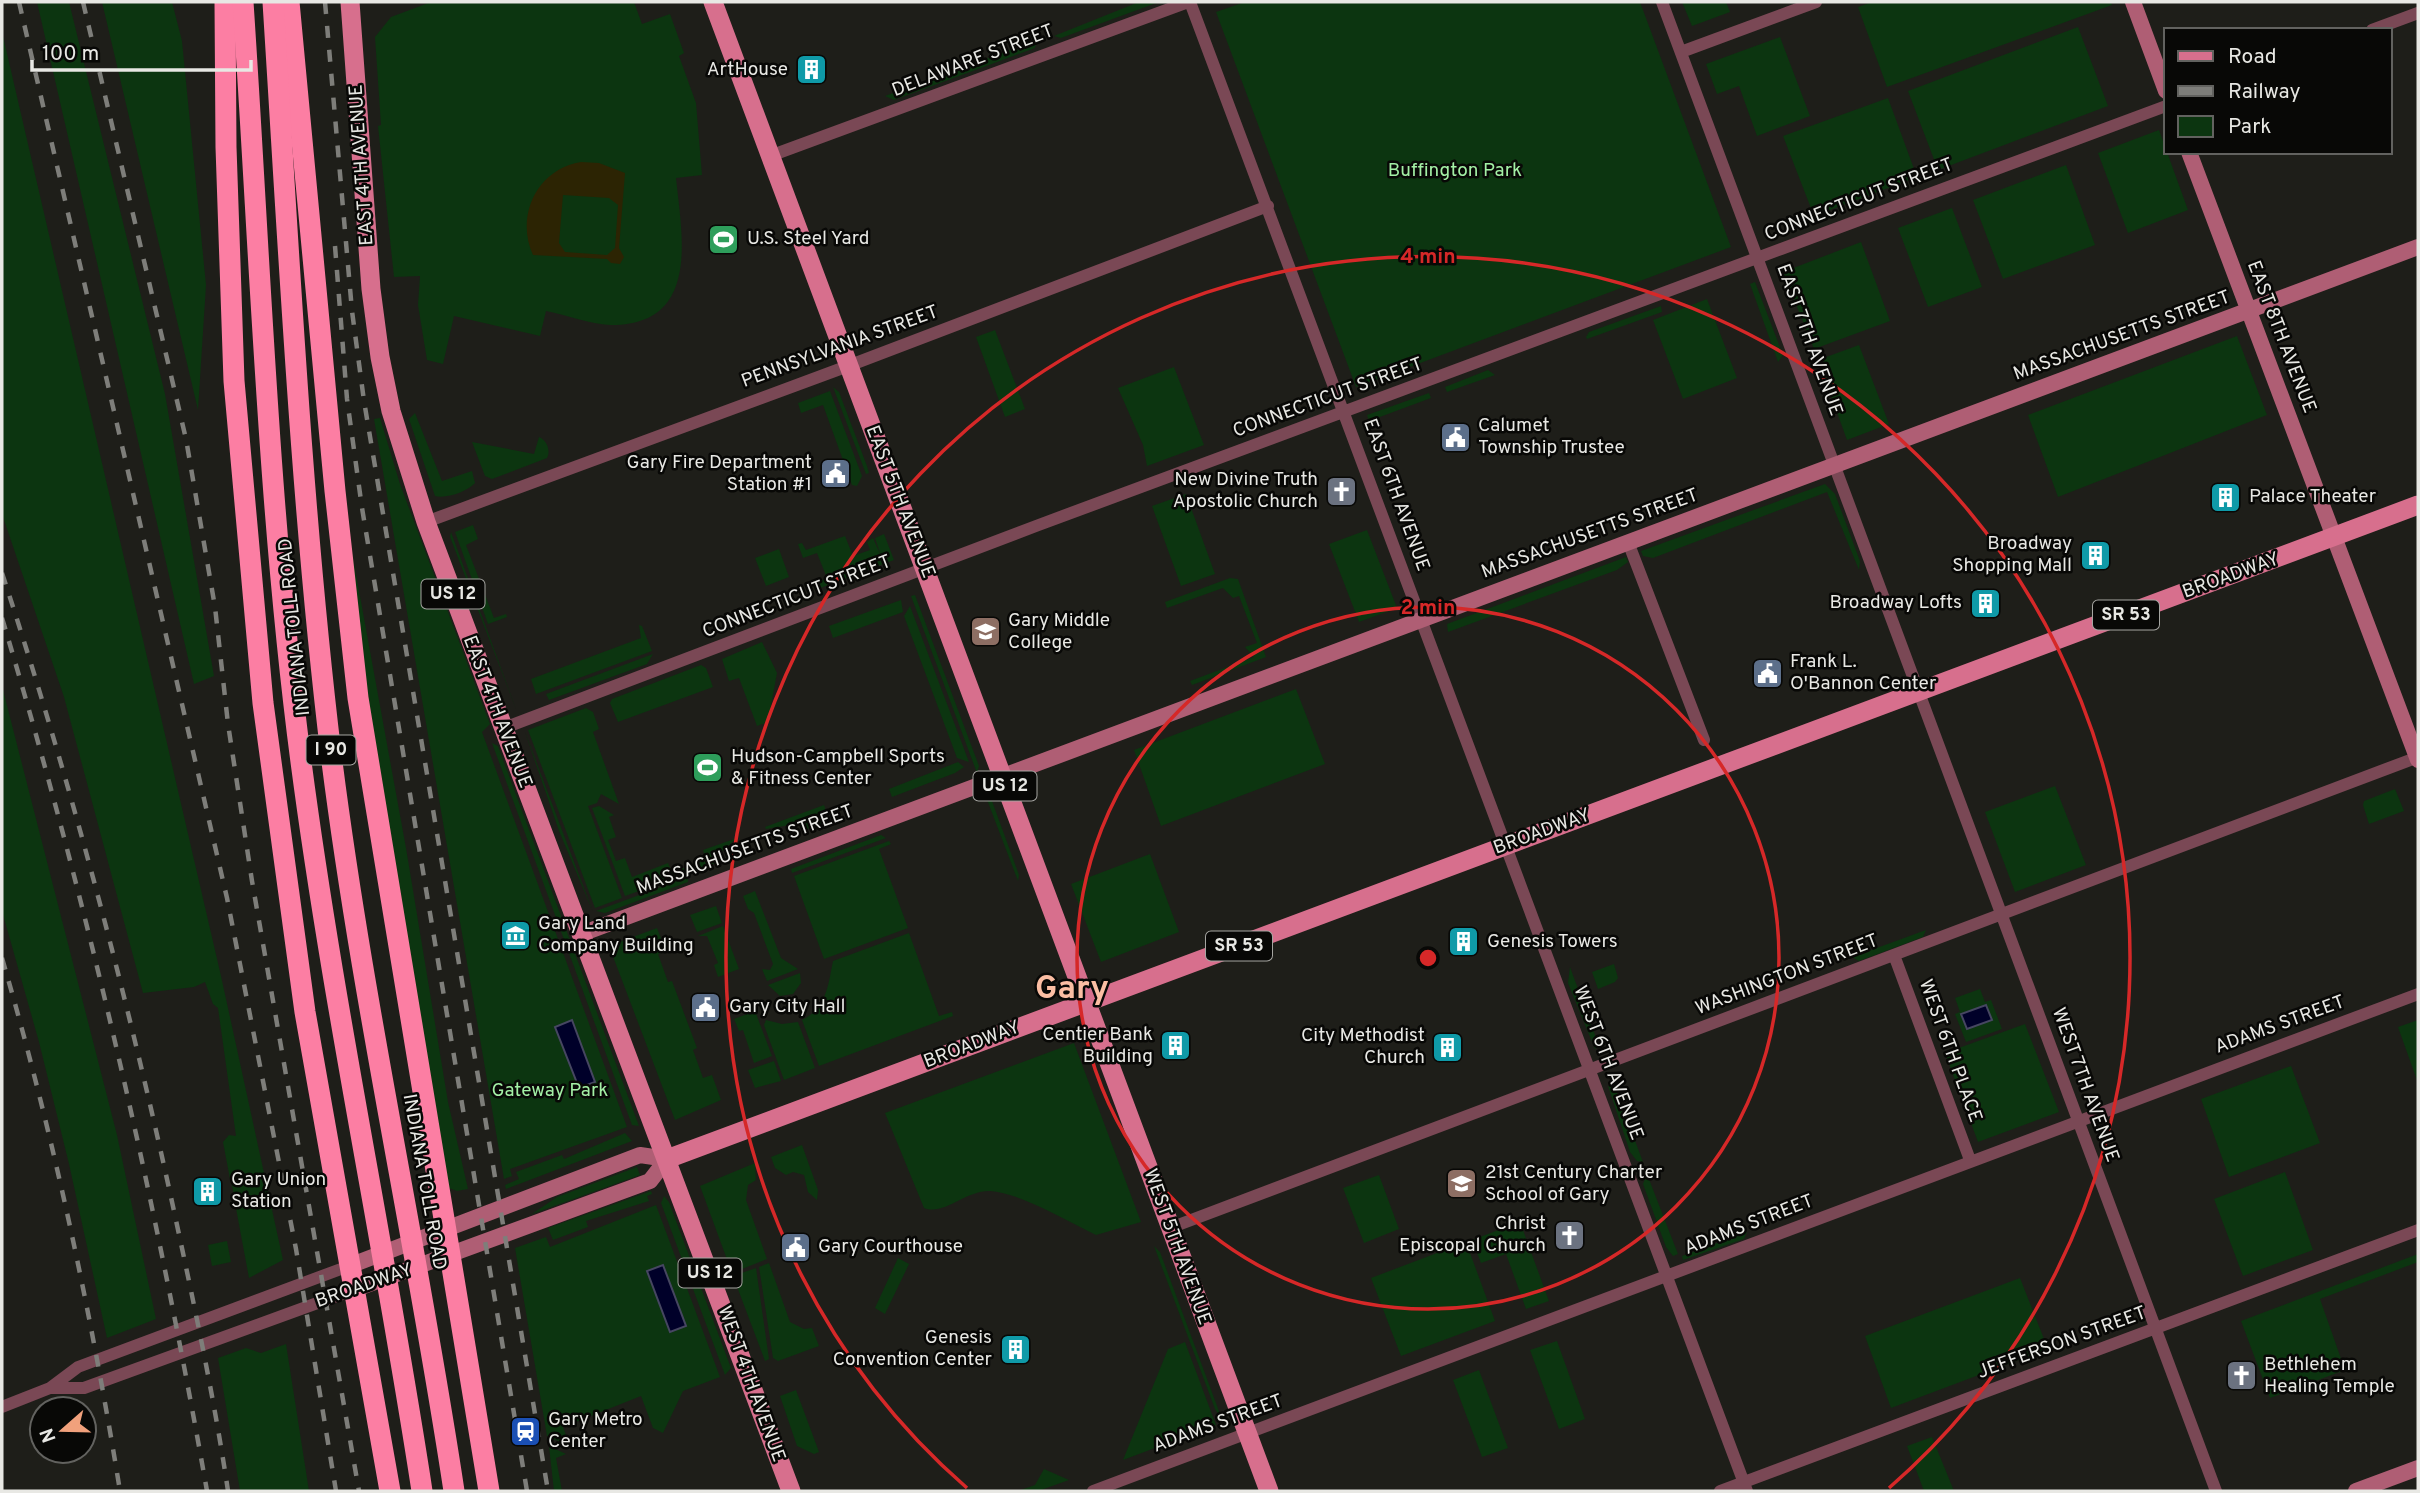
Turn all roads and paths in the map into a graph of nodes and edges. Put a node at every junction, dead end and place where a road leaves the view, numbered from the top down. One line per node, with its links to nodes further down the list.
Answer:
1 (225, 2): 50 (highway)
2 (243, 2): 60 (highway, INDIANA TOLL ROAD / I 90, bridge)
3 (273, 2): 61 (highway, INDIANA TOLL ROAD / I 90, bridge)
4 (289, 2): 47 (highway)
5 (350, 2): 26 (main road, EAST 4TH AVENUE / US 12)
6 (713, 2): 17 (main road, EAST 5TH AVENUE / US 12)
7 (1189, 2): 17 (street, DELAWARE STREET); 18 (street, EAST 6TH AVENUE)
8 (1662, 2): 13 (street, EAST 7TH AVENUE)
9 (1816, 2): 13 (street)
10 (2133, 2): 14 (street)
11 (2418, 13): 12 (street)
12 (2377, 28)
13 (1681, 52): 20 (street, EAST 7TH AVENUE)
14 (2164, 86)
15 (2164, 107): 20 (street, CONNECTICUT STREET)
16 (2190, 154): 21 (street, EAST 8TH AVENUE)
17 (770, 156): 22 (main road, EAST 5TH AVENUE / US 12)
18 (1268, 206): 22 (street, PENNSYLVANIA STREET); 23 (street, EAST 6TH AVENUE)
19 (2418, 247): 21 (street, MASSACHUSETTS STREET)
20 (1759, 258): 23 (street, CONNECTICUT STREET); 24 (street, EAST 7TH AVENUE)
21 (2249, 311): 24 (street, MASSACHUSETTS STREET); 27 (street, EAST 8TH AVENUE)
22 (848, 366): 26 (street, PENNSYLVANIA STREET); 29 (main road, EAST 5TH AVENUE / US 12)
23 (1345, 412): 29 (street, CONNECTICUT STREET); 30 (street, EAST 6TH AVENUE)
24 (1836, 465): 28 (street, MASSACHUSETTS STREET); 31 (street, EAST 7TH AVENUE)
25 (2418, 505): 27 (main road, BROADWAY / SR 53)
26 (426, 522): 32 (main road, EAST 4TH AVENUE / US 12)
27 (2333, 538): 31 (main road, BROADWAY / SR 53); 34 (street, EAST 8TH AVENUE)
28 (1628, 542): 30 (street, MASSACHUSETTS STREET); 33 (street)
29 (925, 569): 32 (street, CONNECTICUT STREET); 35 (main road, EAST 5TH AVENUE / US 12)
30 (1422, 619): 35 (street, MASSACHUSETTS STREET); 36 (street, EAST 6TH AVENUE)
31 (1918, 692): 36 (main road, BROADWAY / SR 53); 37 (street, WEST 7TH AVENUE)
32 (504, 728): 38 (main road, EAST 4TH AVENUE / US 12)
33 (1704, 740)
34 (2418, 758): 37 (street, WASHINGTON STREET)
35 (1002, 777): 38 (street, MASSACHUSETTS STREET); 41 (main road, EAST 5TH AVENUE / US 12)
36 (1505, 845): 41 (main road, BROADWAY / SR 53); 42 (street, WEST 6TH AVENUE)
37 (2001, 915): 39 (street, WASHINGTON STREET); 43 (street, WEST 7TH AVENUE)
38 (580, 934): 44 (main road, EAST 4TH AVENUE / US 12)
39 (1894, 956): 42 (street, WASHINGTON STREET); 45 (street, WEST 6TH PLACE)
40 (2418, 994): 43 (street, ADAMS STREET)
41 (1086, 1003): 44 (main road, BROADWAY / SR 53); 46 (main road, WEST 5TH AVENUE / US 12)
42 (1590, 1070): 46 (street, WASHINGTON STREET); 51 (street, WEST 6TH AVENUE)
43 (2077, 1120): 45 (street, ADAMS STREET); 53 (street, WEST 7TH AVENUE)
44 (667, 1159): 47 (street, BROADWAY / SR 53); 49 (street, BROADWAY / SR 53); 63 (main road, WEST 4TH AVENUE / US 12)
45 (1970, 1160): 51 (street, ADAMS STREET)
46 (1170, 1228): 56 (main road, WEST 5TH AVENUE / US 12)
47 (447, 1230): 49 (highway); 50 (street, BROADWAY / SR 53)
48 (2418, 1230): 53 (street, JEFFERSON STREET)
49 (451, 1256): 52 (street, BROADWAY / SR 53); 62 (highway)
50 (349, 1266): 52 (highway); 54 (street, BROADWAY)
51 (1667, 1277): 56 (street, ADAMS STREET); 58 (street, WEST 6TH AVENUE)
52 (353, 1290): 54 (street, BROADWAY); 59 (highway)
53 (2155, 1328): 58 (street, JEFFERSON STREET); 67 (street, WEST 7TH AVENUE)
54 (50, 1388): 55 (street, BROADWAY)
55 (2, 1407)
56 (1248, 1434): 64 (street, ADAMS STREET); 65 (main road, WEST 5TH AVENUE / US 12)
57 (2418, 1468): 68 (street)
58 (1745, 1487): 66 (street, JEFFERSON STREET)
59 (390, 1491)
60 (422, 1491)
61 (454, 1491)
62 (489, 1491)
63 (791, 1491)
64 (1093, 1491)
65 (1269, 1491)
66 (1720, 1491)
67 (2216, 1491)
68 (2356, 1491)

